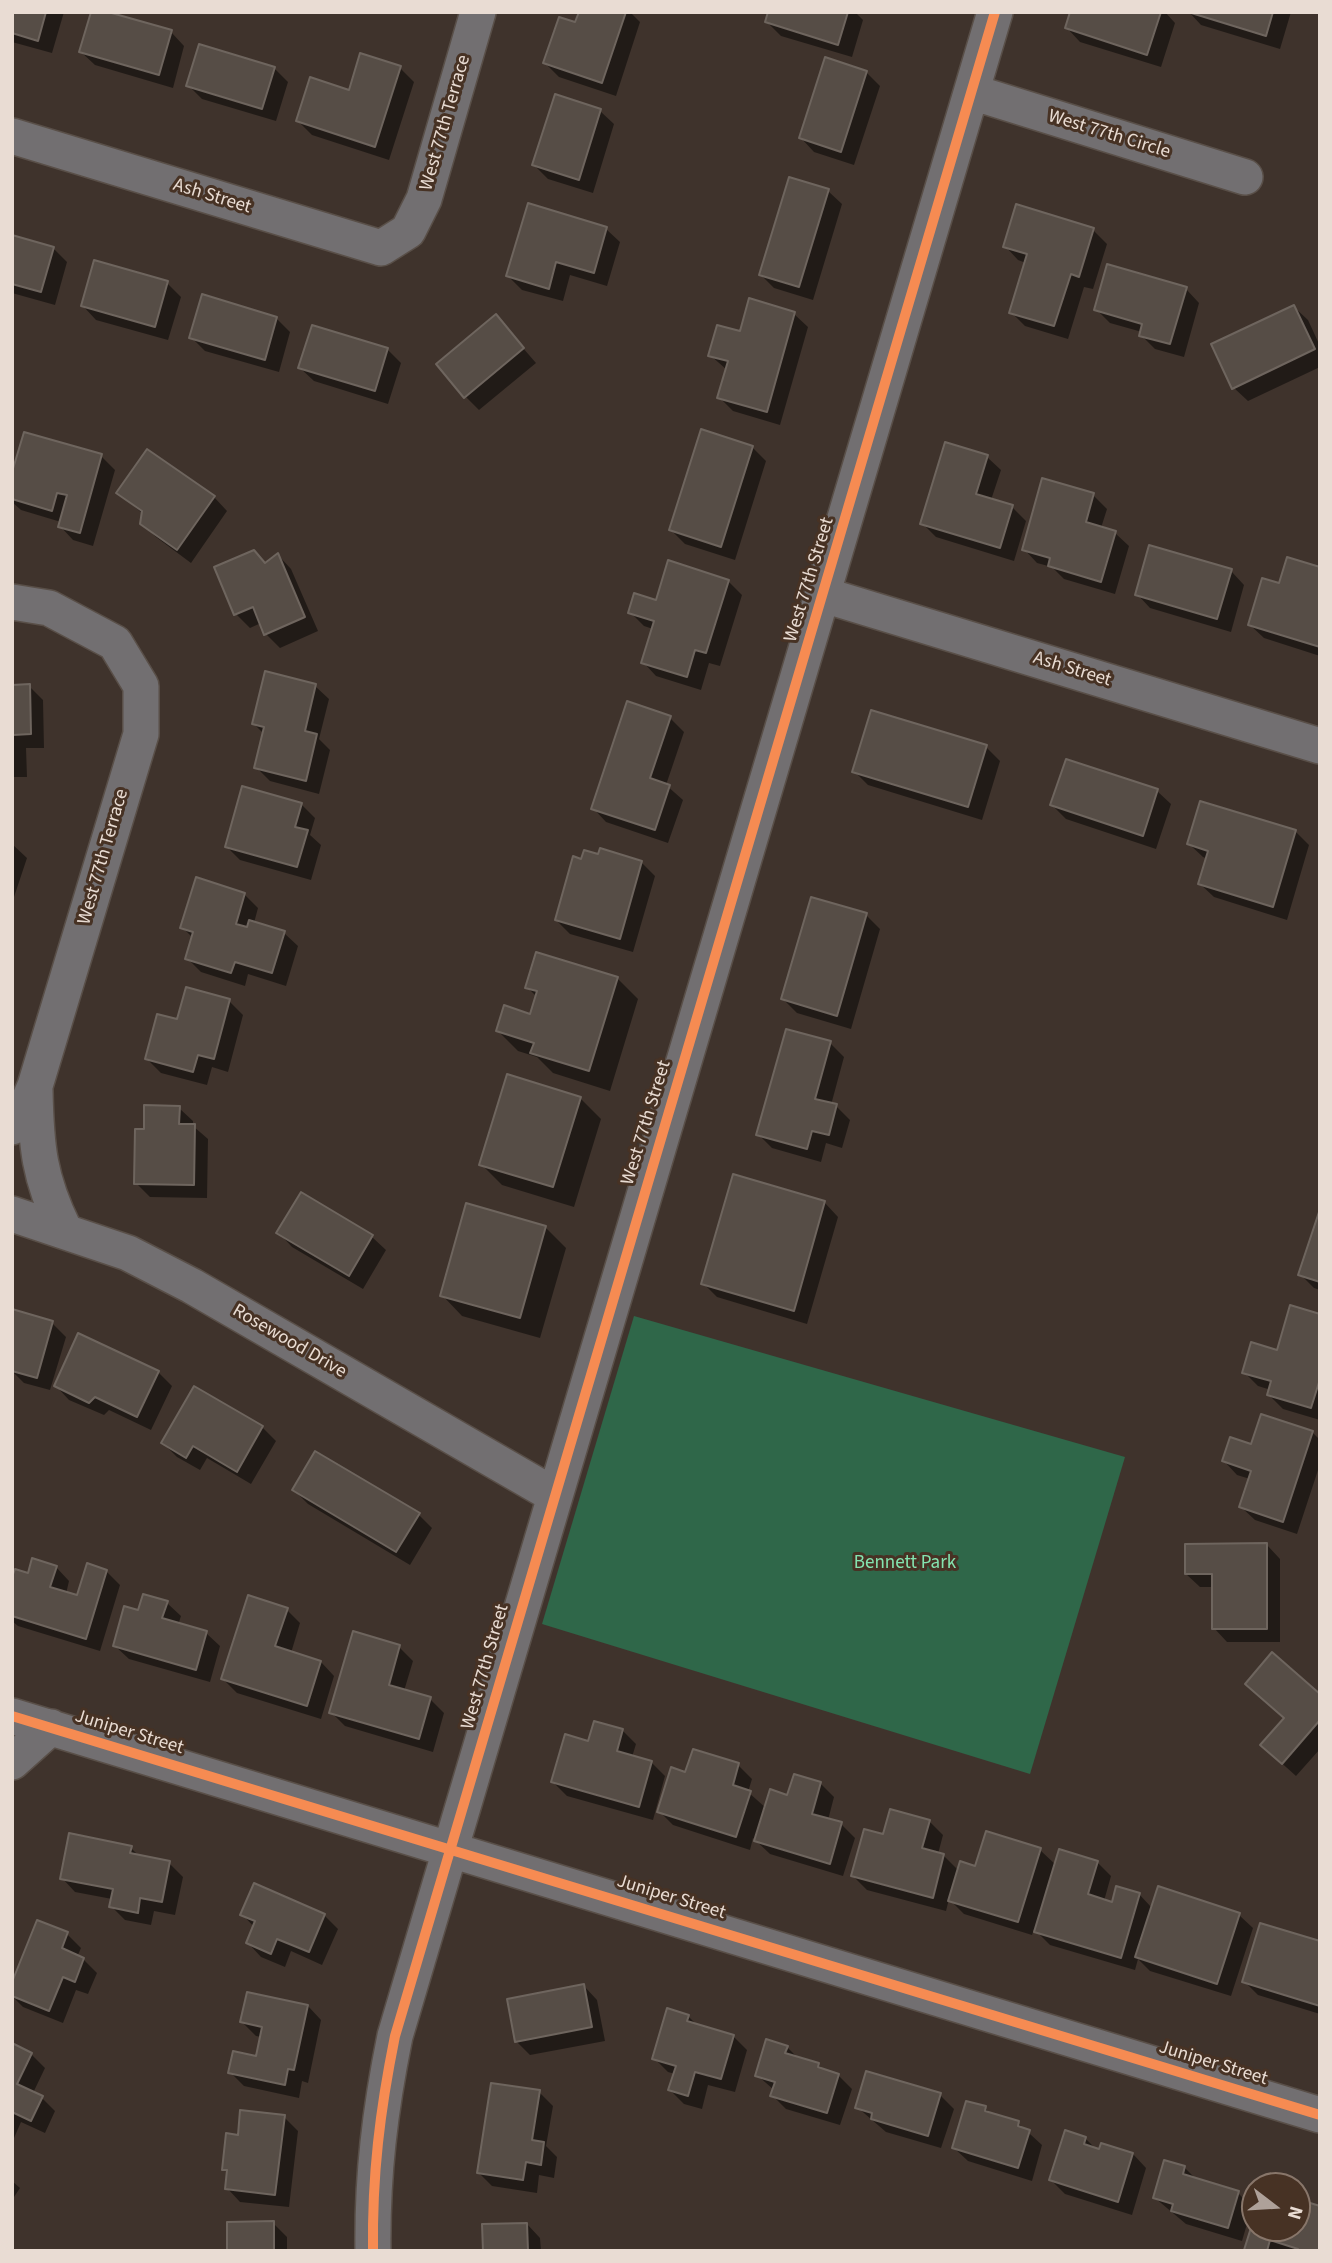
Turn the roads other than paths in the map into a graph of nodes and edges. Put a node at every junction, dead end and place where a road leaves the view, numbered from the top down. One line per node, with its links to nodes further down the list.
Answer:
1 (478, 12): 6 (street, West 77th Terrace)
2 (995, 12): 3 (street, West 77th Street)
3 (972, 92): 5 (street, West 77th Circle); 7 (street, West 77th Street)
4 (12, 136): 6 (street, Ash Street)
5 (1245, 177)
6 (408, 231)
7 (824, 595): 9 (street, Ash Street); 14 (street, West 77th Street)
8 (12, 601): 10 (street, West 77th Terrace)
9 (1320, 746)
10 (35, 1086): 11 (street, West 77th Terrace); 13 (street, West 77th Terrace)
11 (12, 1127)
12 (12, 1214): 13 (street, Rosewood Drive)
13 (64, 1229): 14 (street, Rosewood Drive)
14 (554, 1495): 18 (street, West 77th Street)
15 (12, 1716): 16 (street, Juniper Street)
16 (51, 1727): 17 (street); 18 (street, Juniper Street)
17 (12, 1762)
18 (452, 1849): 19 (street, Juniper Street); 20 (street, West 77th Street)
19 (1320, 2115)
20 (373, 2251)

